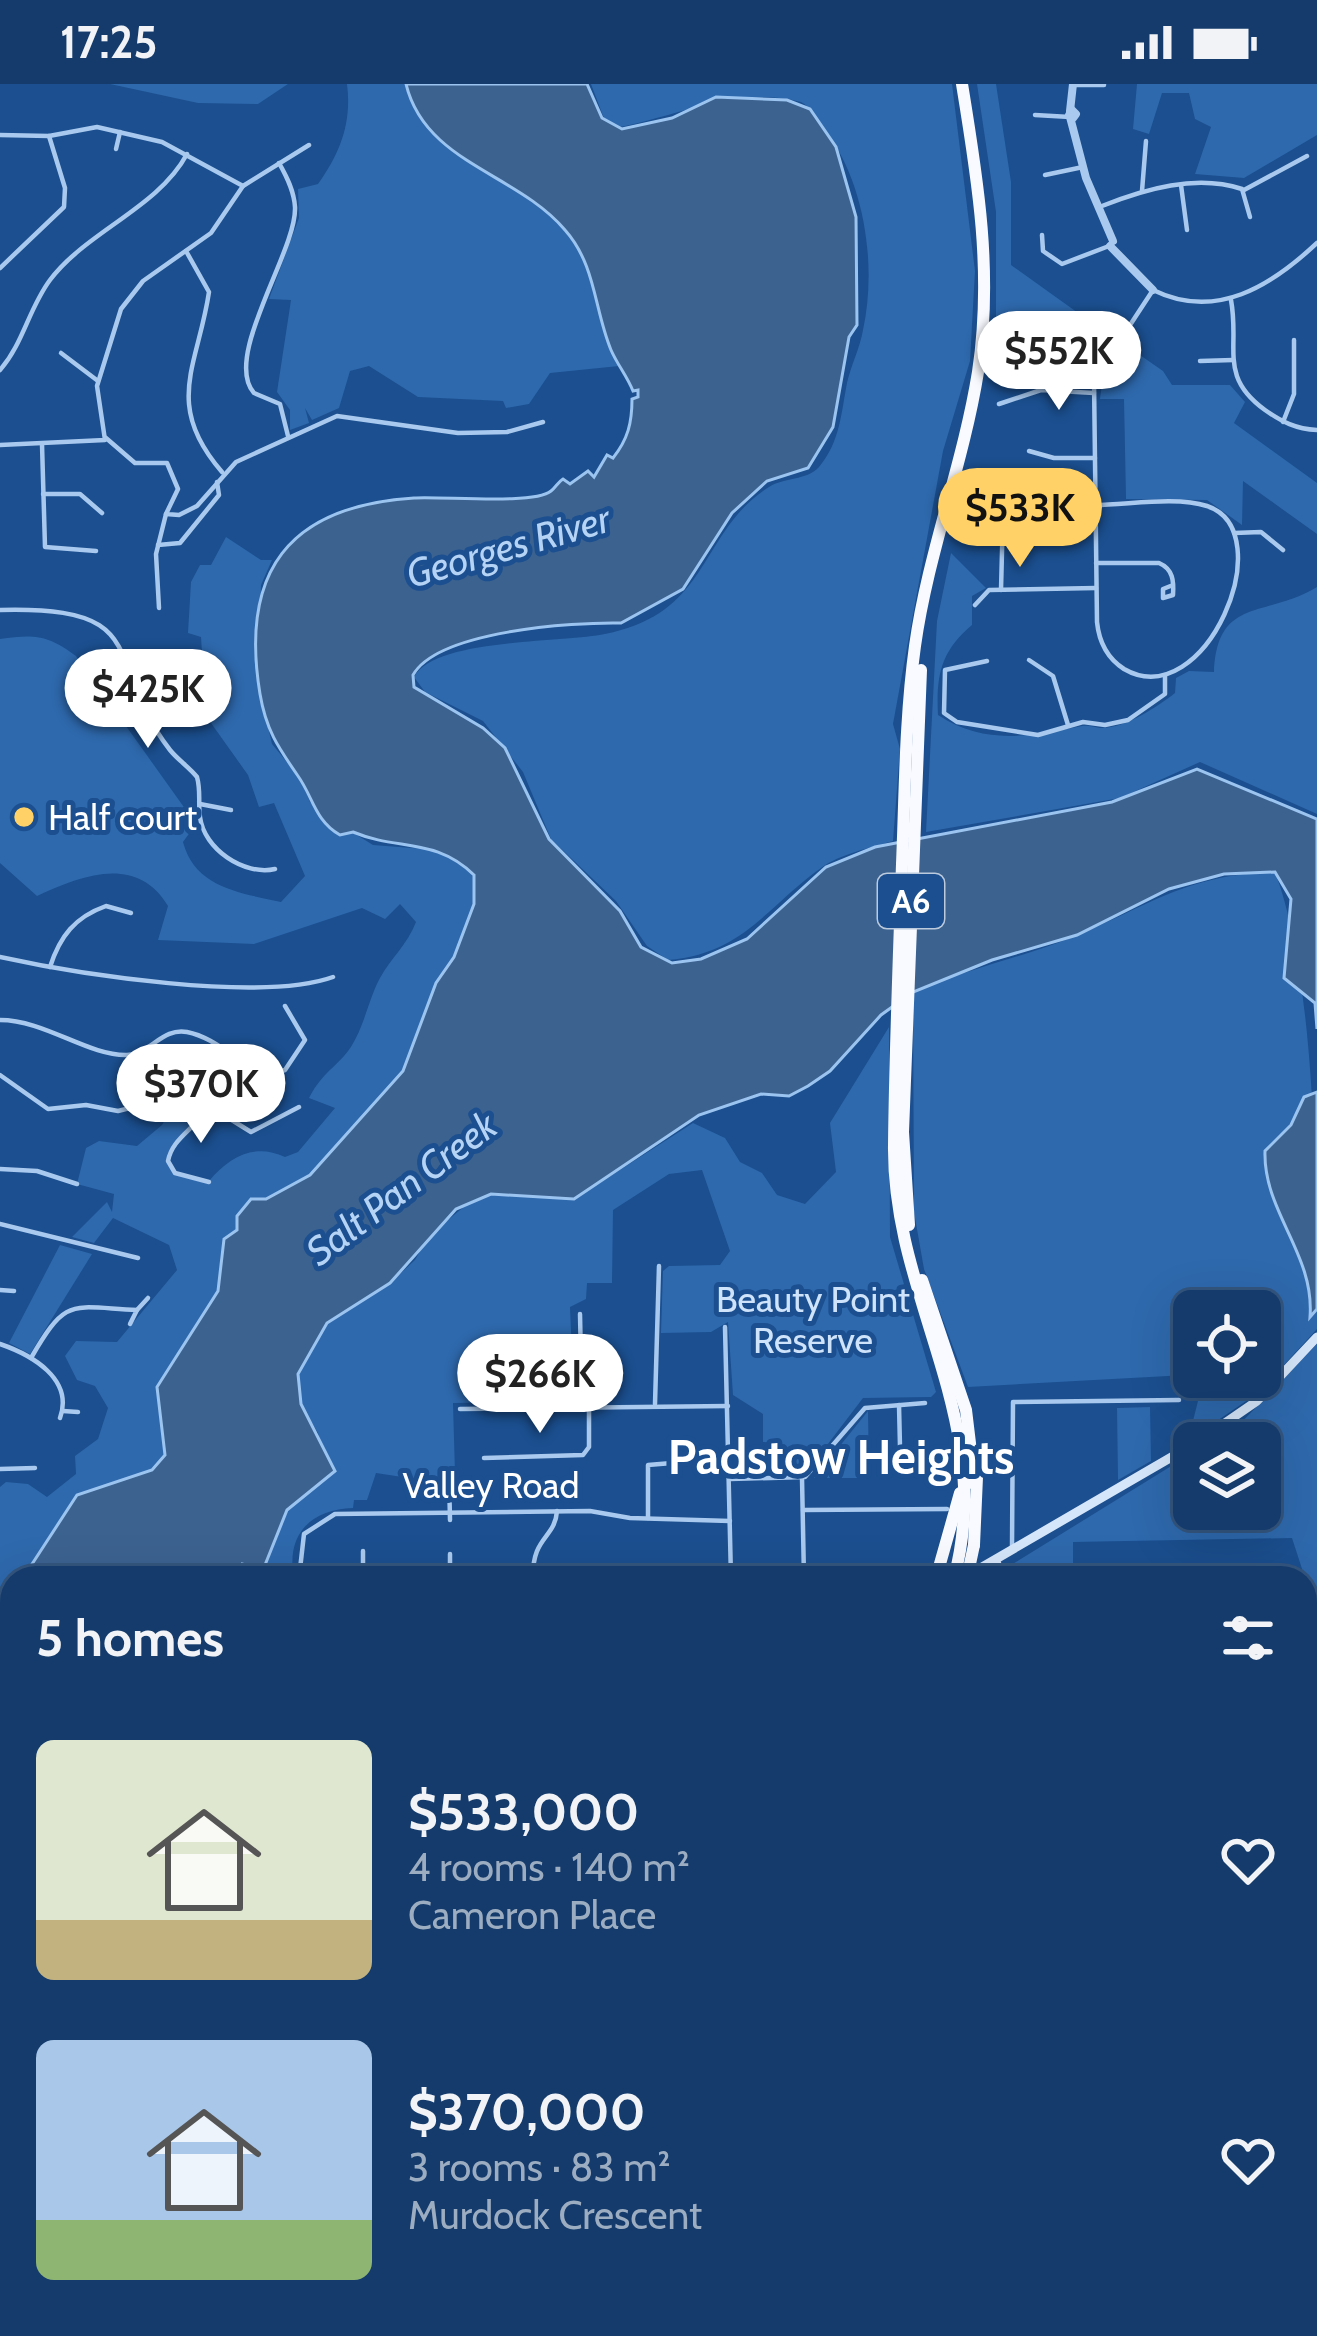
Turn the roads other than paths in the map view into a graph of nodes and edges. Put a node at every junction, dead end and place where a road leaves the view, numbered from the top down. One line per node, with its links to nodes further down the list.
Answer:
1 (966, 84): 85 (highway, A6)
2 (1073, 85): 3 (street); 4 (street)
3 (1104, 85)
4 (1070, 114): 5 (street); 15 (street)
5 (1035, 116)
6 (120, 132): 8 (street); 11 (street); 12 (street)
7 (0, 135): 8 (street)
8 (49, 136): 28 (street)
9 (1146, 141): 19 (street)
10 (309, 145): 14 (street)
11 (116, 149)
12 (187, 154): 18 (street); 35 (street)
13 (1307, 156): 20 (street)
14 (278, 164): 18 (street); 44 (street)
15 (1083, 167): 16 (street); 21 (street)
16 (1045, 175)
17 (1180, 185): 19 (street); 20 (street); 23 (street)
18 (243, 186): 27 (street)
19 (1142, 190): 21 (street)
20 (1243, 190): 22 (street)
21 (1097, 208): 26 (street)
22 (1250, 217)
23 (1187, 230)
24 (1042, 236): 26 (street)
25 (1317, 243): 30 (street)
26 (1108, 244): 29 (street)
27 (186, 251): 37 (street); 50 (street)
28 (0, 268)
29 (1153, 290): 30 (street); 39 (street)
30 (1231, 300): 33 (street)
31 (1294, 340): 42 (street)
32 (61, 353): 37 (street)
33 (1233, 360): 34 (street); 42 (street)
34 (1200, 361)
35 (0, 370)
36 (1042, 378): 38 (street)
37 (98, 382): 45 (street)
38 (1041, 390): 39 (street); 40 (street)
39 (1094, 393): 49 (street)
40 (999, 404)
41 (543, 422): 44 (street)
42 (1283, 422): 43 (street)
43 (1317, 430)
44 (289, 437): 50 (street)
45 (106, 438): 46 (street); 55 (street)
46 (42, 444): 47 (street); 52 (street)
47 (0, 445)
48 (1029, 452): 49 (street)
49 (1094, 458): 53 (street)
50 (223, 473): 51 (street)
51 (217, 482): 55 (street); 58 (street)
52 (43, 494): 54 (street); 60 (street)
53 (1095, 505): 56 (street); 61 (street)
54 (102, 513)
55 (166, 514): 58 (street)
56 (1234, 533): 59 (street); 70 (street)
57 (1040, 538): 64 (street)
58 (158, 545): 66 (street)
59 (1283, 550)
60 (96, 551)
61 (1096, 563): 62 (street); 63 (street)
62 (1173, 585)
63 (1096, 588): 64 (street); 70 (street)
64 (1001, 590): 65 (street)
65 (975, 605)
66 (160, 608)
67 (0, 610): 71 (street)
68 (1029, 660): 73 (street)
69 (987, 661): 73 (street)
70 (1166, 675): 73 (street)
71 (138, 686): 72 (street); 75 (street)
72 (176, 687)
73 (1068, 725)
74 (203, 762): 75 (street)
75 (192, 770): 76 (street)
76 (200, 804): 77 (street); 78 (street)
77 (231, 810)
78 (275, 869)
79 (131, 913): 81 (street)
80 (0, 957): 81 (street)
81 (50, 970): 82 (street)
82 (333, 977)
83 (285, 1006): 84 (street)
84 (0, 1020)
85 (901, 1050): 129 (highway, A6); 129 (highway, A6)
86 (0, 1075): 87 (street)
87 (208, 1103): 88 (street); 90 (street)
88 (298, 1107)
89 (0, 1169): 91 (street)
90 (209, 1182)
91 (77, 1184)
92 (0, 1224): 93 (street)
93 (138, 1258)
94 (658, 1267): 109 (street)
95 (0, 1290): 96 (street)
96 (14, 1291)
97 (148, 1298): 98 (street)
98 (137, 1310): 100 (street); 104 (street)
99 (580, 1314): 110 (street)
100 (130, 1324)
101 (724, 1328): 108 (street)
102 (1317, 1337): 113 (main road)
103 (0, 1345): 104 (street)
104 (32, 1358): 112 (street)
105 (1178, 1400): 131 (street)
106 (925, 1403): 107 (street)
107 (898, 1405): 114 (street); 121 (street)
108 (728, 1406): 109 (street); 122 (street)
109 (655, 1407): 110 (street)
110 (585, 1408): 111 (street); 115 (street)
111 (460, 1409)
112 (79, 1412)
113 (1227, 1422)
114 (918, 1451)
115 (484, 1457)
116 (1173, 1457): 131 (main road)
117 (672, 1463): 127 (street)
118 (35, 1468): 119 (street)
119 (0, 1469)
120 (449, 1476): 126 (street)
121 (802, 1478): 122 (street); 124 (street)
122 (730, 1479): 128 (street)
123 (944, 1509): 124 (street); 129 (highway)
124 (803, 1510): 138 (street)
125 (557, 1511): 126 (street, Valley Road); 127 (street, Valley Road); 136 (street)
126 (450, 1516): 133 (street, Valley Road)
127 (648, 1518): 128 (street, Valley Road)
128 (730, 1521): 137 (street)
129 (963, 1548): 139 (highway, A6); 140 (highway, A6, bridge)
130 (363, 1551): 134 (street)
131 (1014, 1551): 141 (main road)
132 (450, 1554): 135 (street)
133 (300, 1566)
134 (363, 1566)
135 (450, 1566)
136 (534, 1566)
137 (731, 1566)
138 (804, 1566)
139 (946, 1566)
140 (964, 1566)
141 (986, 1566)

